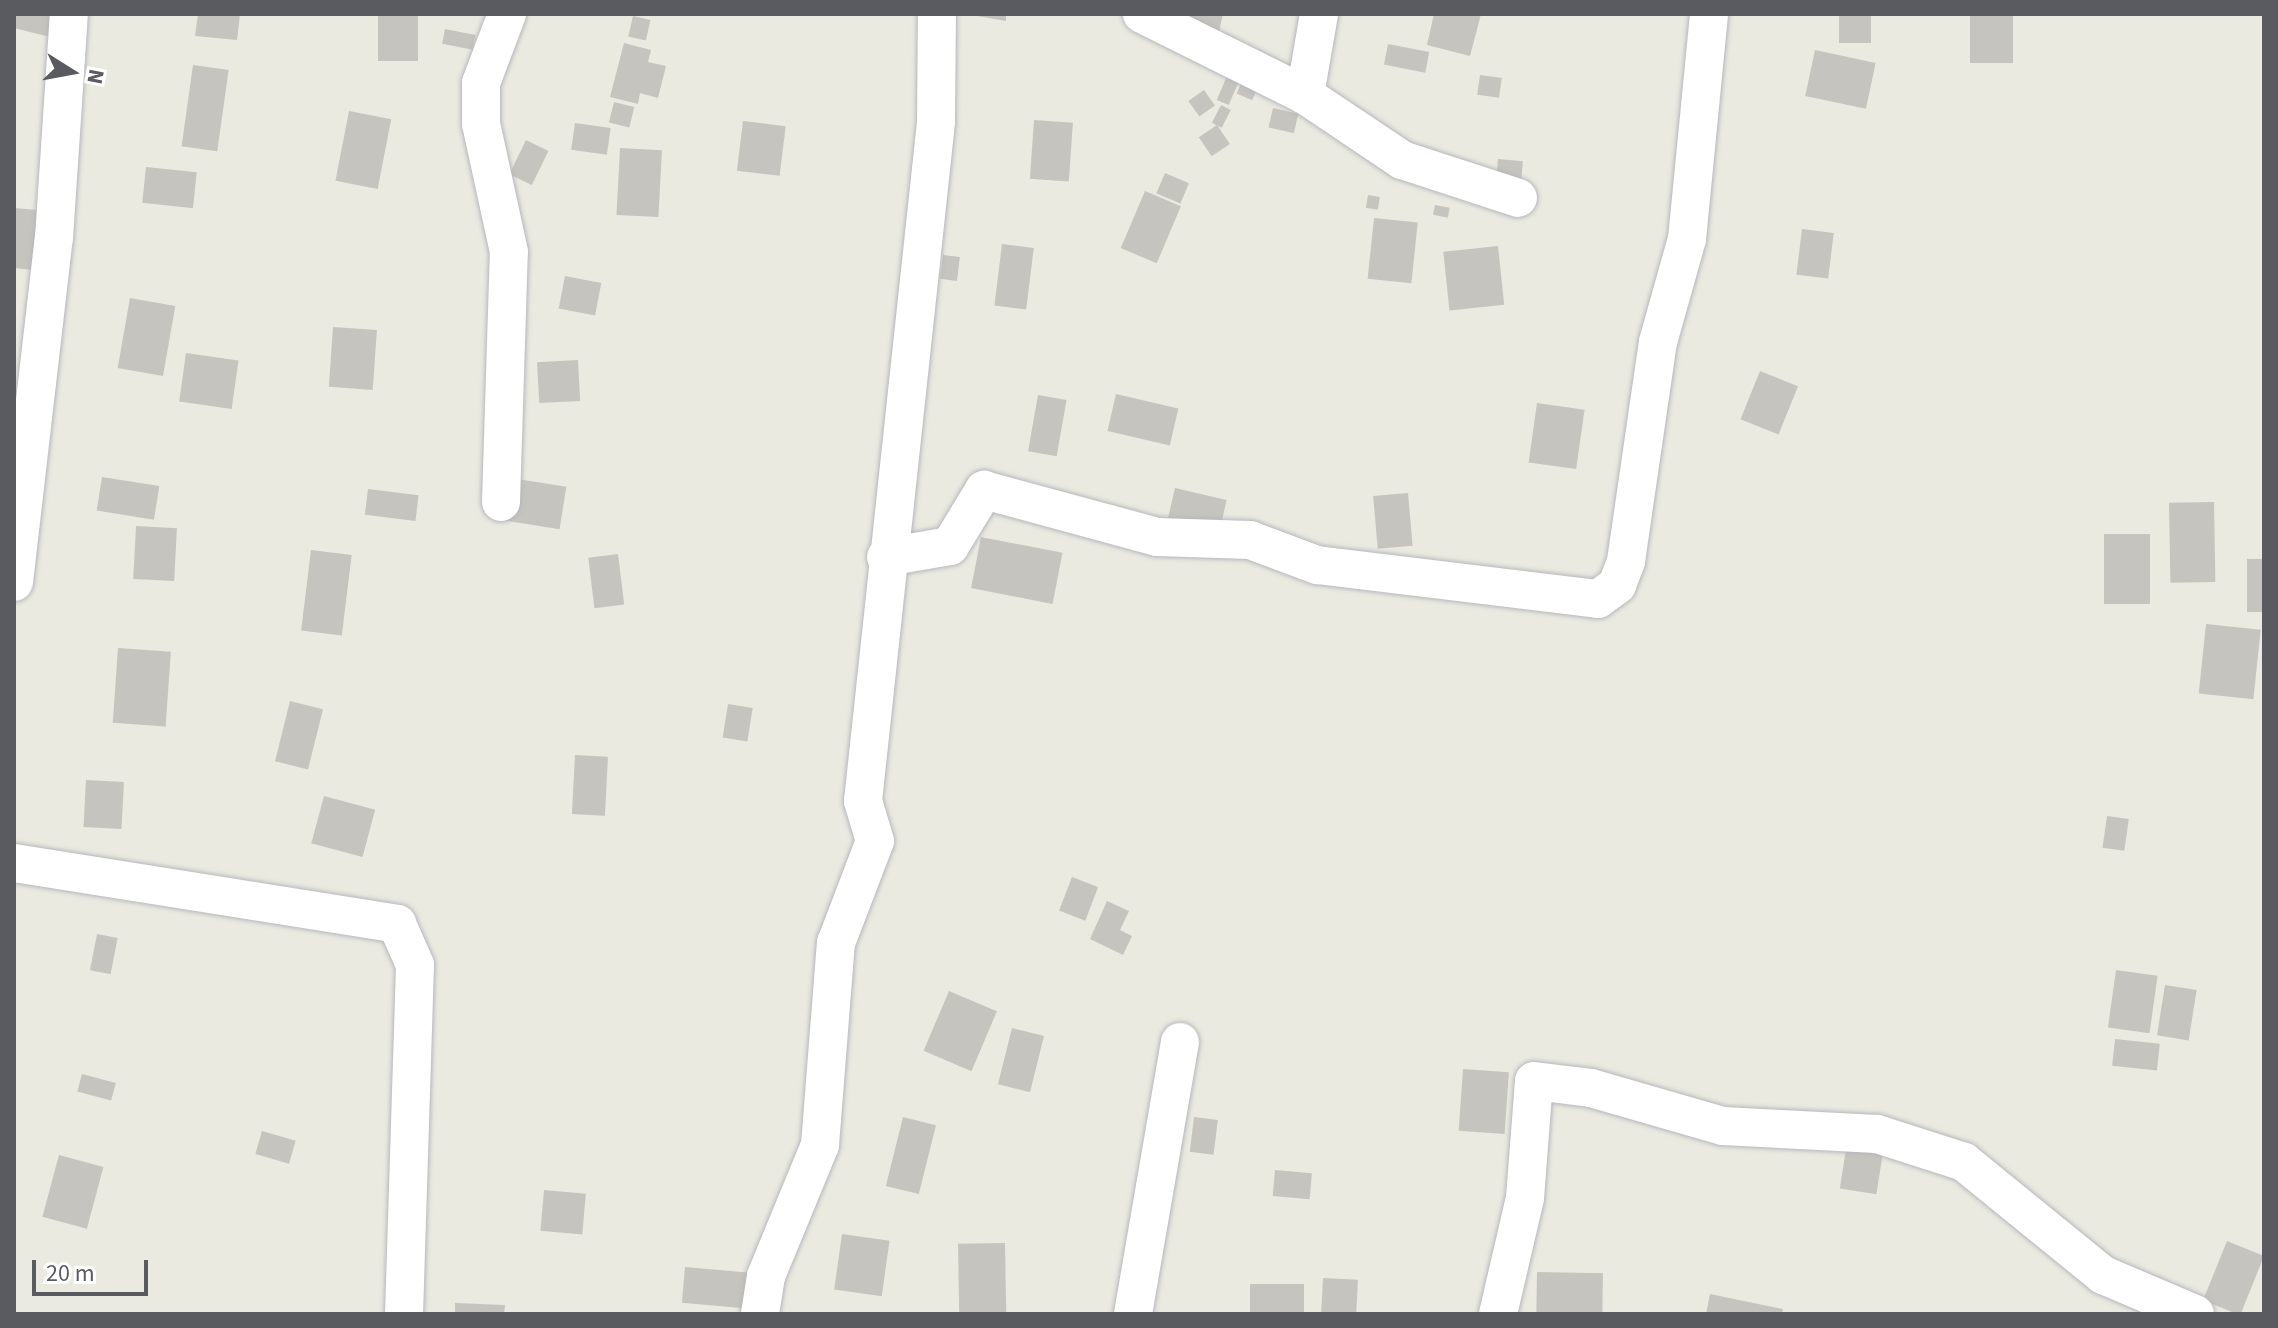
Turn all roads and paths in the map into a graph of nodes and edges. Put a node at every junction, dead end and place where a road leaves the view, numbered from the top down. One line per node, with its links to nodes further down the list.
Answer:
1 (69, 14): 11 (street)
2 (507, 14): 9 (street)
3 (937, 14): 10 (street)
4 (1142, 14): 7 (street)
5 (1319, 14): 7 (street)
6 (1709, 14): 10 (street)
7 (1305, 95): 8 (street)
8 (1518, 198)
9 (501, 502)
10 (886, 557): 15 (street)
11 (14, 582)
12 (14, 863): 14 (street)
13 (1180, 1042): 16 (street)
14 (404, 1314)
15 (760, 1314)
16 (1133, 1314)
17 (1498, 1314): 18 (street)
18 (2195, 1314)

